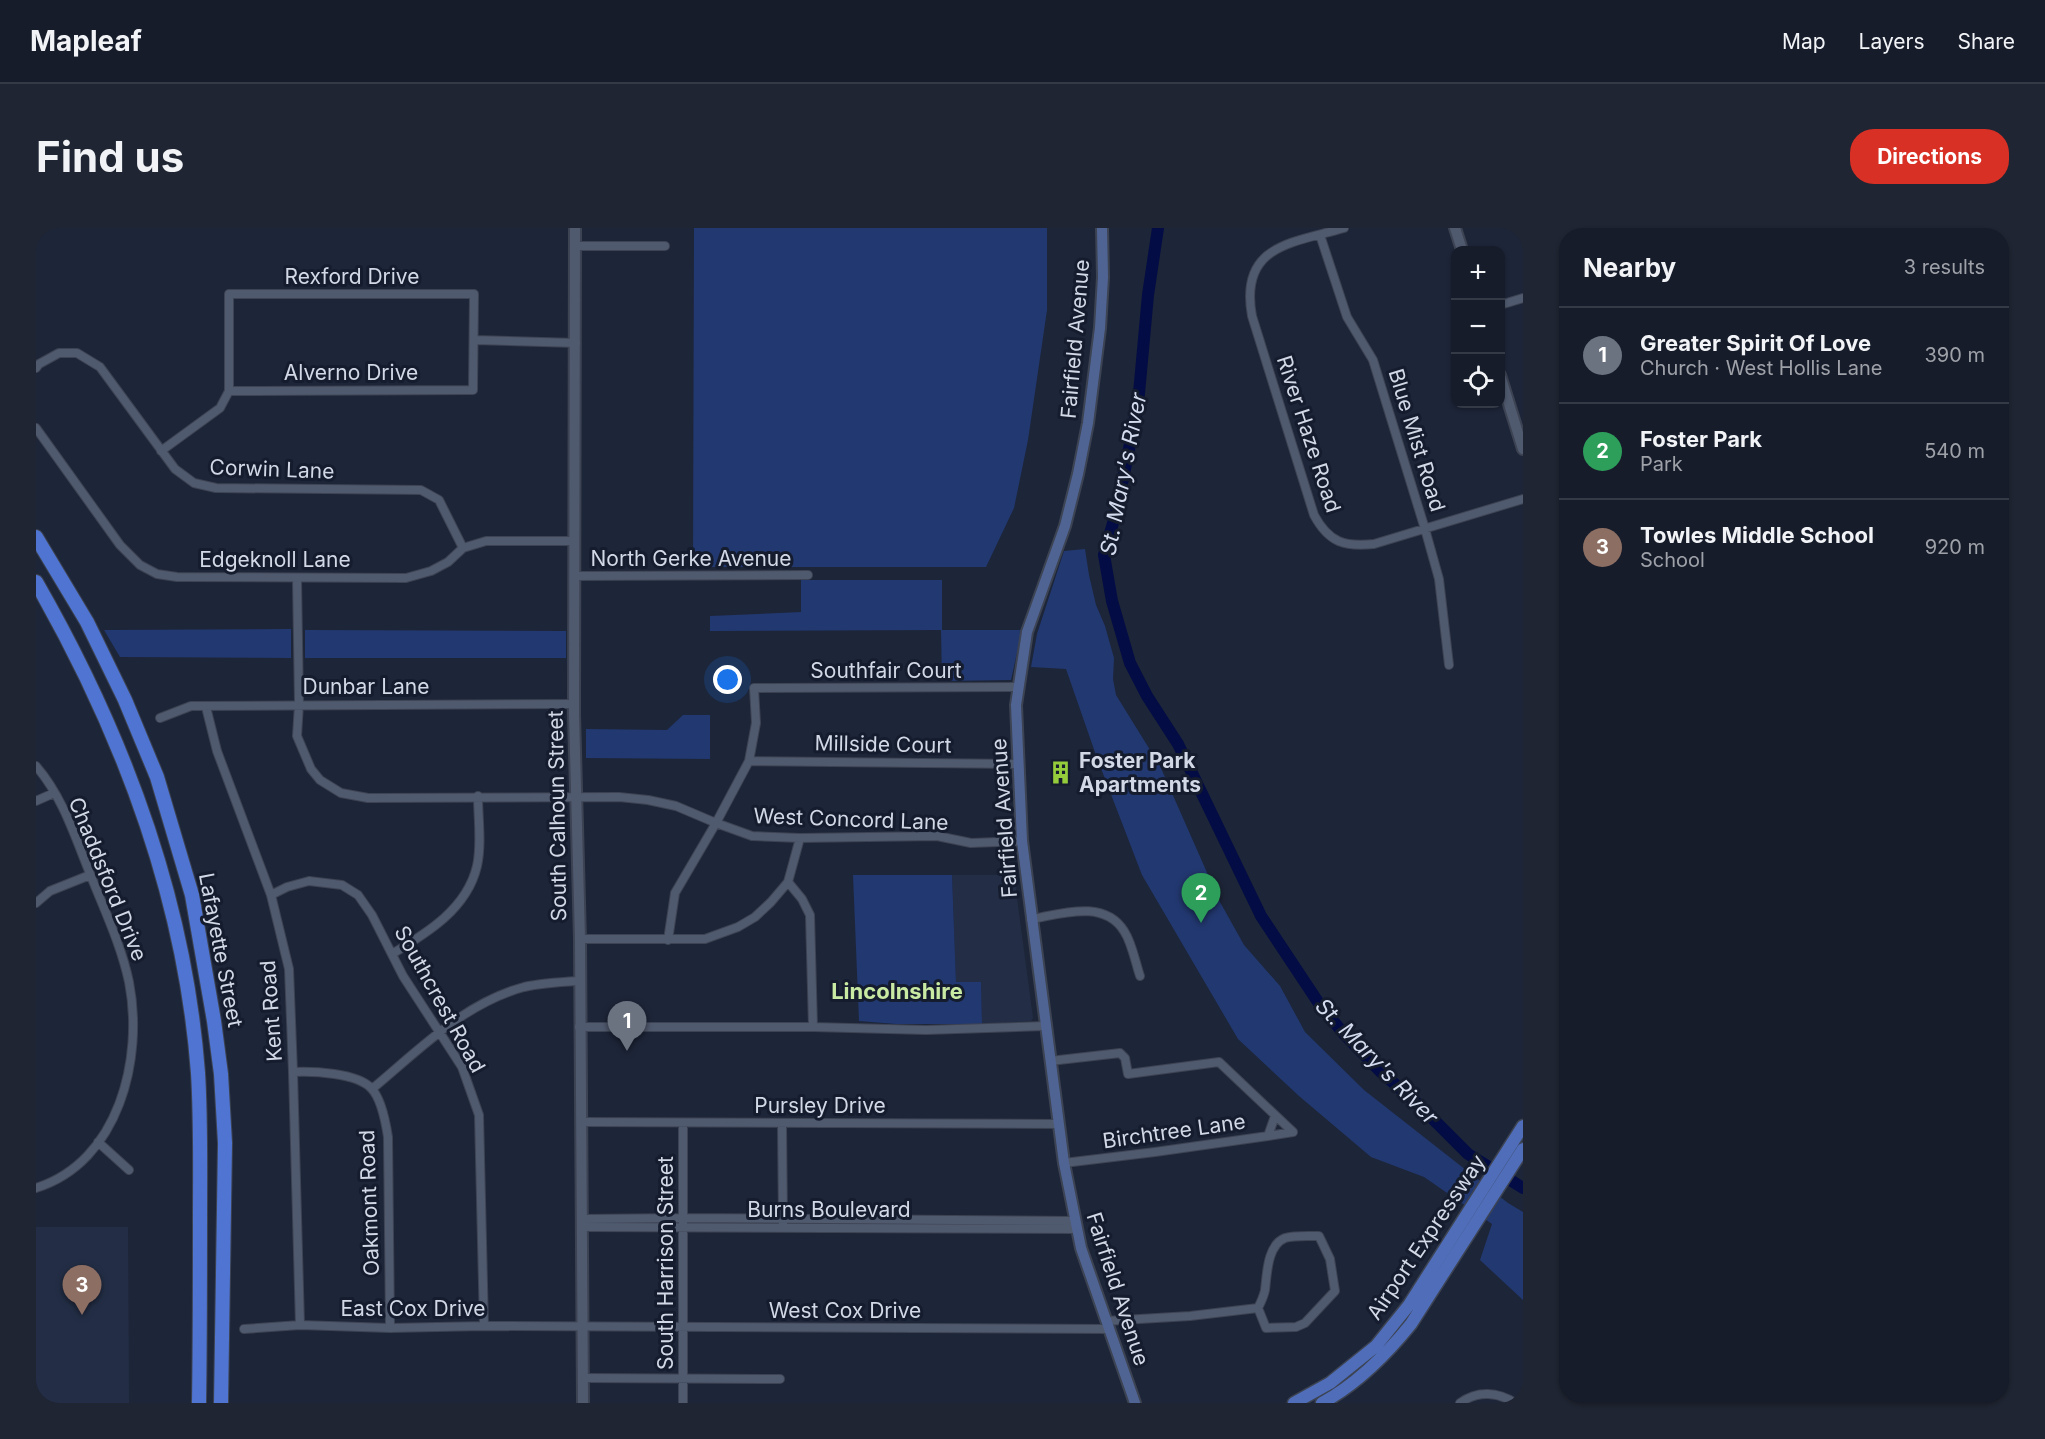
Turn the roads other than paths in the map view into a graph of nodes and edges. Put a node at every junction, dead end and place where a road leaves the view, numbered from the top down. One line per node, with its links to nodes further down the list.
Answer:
1 (575, 228): 6 (street, South Calhoun Street)
2 (1102, 228): 29 (main road, Fairfield Avenue)
3 (1344, 228): 5 (street, River Haze Road)
4 (1455, 228): 8 (street)
5 (1320, 235): 20 (street, Blue Mist Road); 20 (street, River Haze Road)
6 (575, 246): 7 (street); 12 (street, South Calhoun Street)
7 (665, 246)
8 (1461, 246)
9 (1523, 298): 10 (street)
10 (1505, 303)
11 (475, 340): 12 (street); 14 (street, Alverno Drive); 14 (street, Rexford Drive)
12 (576, 343): 22 (street, South Calhoun Street)
13 (37, 365): 18 (street, Corwin Lane)
14 (229, 391): 18 (street)
15 (1505, 391): 17 (street)
16 (36, 428): 26 (street, Edgeknoll Lane)
17 (1523, 449)
18 (161, 451): 23 (street, Corwin Lane)
19 (1523, 500): 20 (street)
20 (1425, 529): 28 (street, Blue Mist Road)
21 (36, 537): 90 (highway, Lafayette Street)
22 (575, 541): 23 (street, Edgeknoll Lane); 25 (street, South Calhoun Street)
23 (463, 548): 26 (street, Edgeknoll Lane)
24 (807, 575): 25 (street, North Gerke Avenue)
25 (575, 576): 30 (street, South Calhoun Street)
26 (297, 579): 31 (street)
27 (36, 582): 89 (highway, Lafayette Street)
28 (1449, 665)
29 (1018, 687): 34 (street, Southfair Court); 35 (main road, Fairfield Avenue)
30 (574, 704): 31 (street, Dunbar Lane); 39 (street, South Calhoun Street)
31 (298, 705): 32 (street, Dunbar Lane); 38 (street, West Concord Lane)
32 (206, 707): 33 (street, Dunbar Lane); 46 (street, Kent Road)
33 (160, 718)
34 (749, 761): 35 (street, Millside Court); 41 (street)
35 (1017, 764): 43 (main road, Fairfield Avenue)
36 (36, 766): 37 (street, Chaddsford Drive)
37 (54, 793): 40 (street); 44 (street, Chaddsford Drive)
38 (478, 796): 39 (street, West Concord Lane); 51 (street)
39 (577, 798): 41 (street, West Concord Lane); 49 (street, South Calhoun Street)
40 (36, 801)
41 (716, 823): 42 (street, West Concord Lane); 50 (street)
42 (800, 838): 43 (street, West Concord Lane); 45 (street)
43 (1022, 842): 48 (main road, Fairfield Avenue)
44 (90, 875): 47 (street); 68 (street, Chaddsford Drive)
45 (788, 882): 50 (street); 56 (street)
46 (271, 895): 51 (street, Southcrest Road); 59 (street, Kent Road)
47 (36, 903)
48 (1031, 919): 52 (street); 54 (main road, Fairfield Avenue)
49 (580, 939): 50 (street); 53 (street, South Calhoun Street)
50 (668, 940)
51 (392, 954): 57 (street, Southcrest Road)
52 (1140, 976)
53 (579, 981): 55 (street, South Calhoun Street); 57 (street)
54 (1045, 1026): 56 (street); 58 (main road, Fairfield Avenue)
55 (579, 1027): 56 (street); 62 (street, South Calhoun Street)
56 (813, 1027)
57 (439, 1033): 60 (street); 81 (street, Southcrest Road)
58 (1050, 1061): 61 (street); 65 (main road, Fairfield Avenue)
59 (293, 1072): 60 (street); 80 (street, Kent Road)
60 (372, 1089): 84 (street, Oakmont Road)
61 (1275, 1116): 67 (street, Birchtree Lane); 67 (street)
62 (582, 1122): 64 (street, Pursley Drive); 75 (street, South Calhoun Street)
63 (782, 1123): 64 (street, Pursley Drive); 65 (street, Pursley Drive); 76 (street)
64 (683, 1124): 74 (street, South Harrison Street)
65 (1059, 1124): 70 (main road, Fairfield Avenue)
66 (1523, 1126): 73 (main road, Airport Expressway)
67 (1268, 1136): 70 (street, Birchtree Lane)
68 (98, 1142): 71 (street); 72 (street, Chaddsford Drive)
69 (1523, 1149): 73 (main road, Airport Expressway)
70 (1064, 1163): 77 (main road, Fairfield Avenue)
71 (129, 1170)
72 (36, 1188)
73 (1471, 1218): 94 (main road, Airport Expressway); 95 (main road, Airport Expressway)
74 (684, 1222): 75 (street, Burns Boulevard); 76 (street, Burns Boulevard); 83 (street, South Harrison Street)
75 (582, 1223): 82 (street, South Calhoun Street)
76 (783, 1223): 77 (street, Burns Boulevard)
77 (1075, 1225): 79 (main road, Fairfield Avenue)
78 (1258, 1308): 78 (street); 79 (street, West Cox Drive)
79 (1107, 1324): 83 (street, West Cox Drive); 93 (main road, Fairfield Avenue)
80 (300, 1325): 84 (street, East Cox Drive); 85 (street, East Cox Drive)
81 (484, 1326): 82 (street, East Cox Drive); 84 (street, East Cox Drive)
82 (582, 1326): 83 (street, West Cox Drive); 86 (street, South Calhoun Street)
83 (683, 1327): 87 (street, South Harrison Street)
84 (390, 1328)
85 (244, 1329)
86 (583, 1378): 87 (street); 91 (street, South Calhoun Street)
87 (683, 1379): 88 (street); 92 (street, South Harrison Street)
88 (780, 1379)
89 (199, 1403)
90 (221, 1403)
91 (583, 1403)
92 (683, 1403)
93 (1135, 1403)
94 (1294, 1403)
95 (1322, 1403)
96 (1460, 1403): 97 (street)
97 (1515, 1403)

